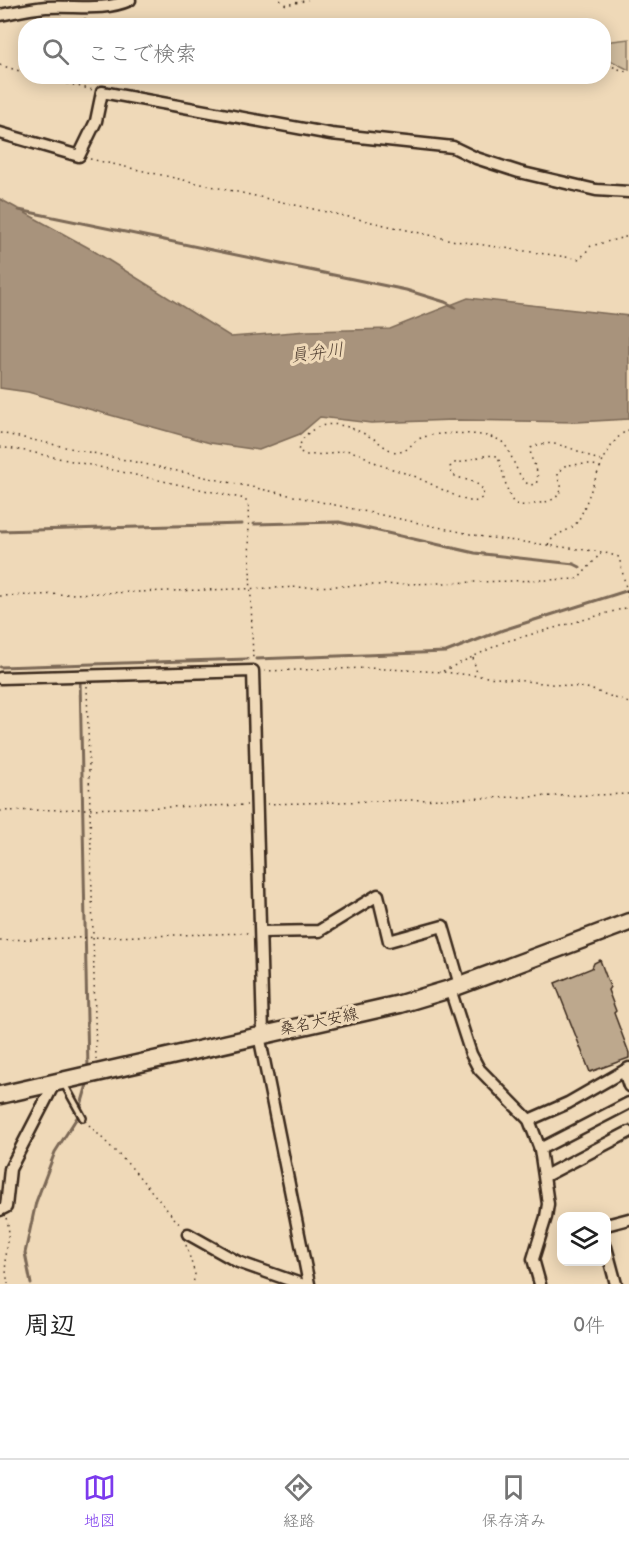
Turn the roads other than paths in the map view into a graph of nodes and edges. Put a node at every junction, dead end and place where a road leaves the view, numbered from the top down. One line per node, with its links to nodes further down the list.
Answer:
1 (130, 0): 2 (street)
2 (0, 15)
3 (0, 133): 4 (street)
4 (629, 192)
5 (0, 678): 7 (street)
6 (629, 922): 8 (main road, 桑名大安線)
7 (262, 932): 8 (street); 9 (street)
8 (455, 987): 9 (main road, 桑名大安線); 16 (street)
9 (261, 1035): 11 (main road, 桑名大安線); 26 (street)
10 (626, 1069): 12 (street); 16 (street)
11 (58, 1081): 13 (main road, 桑名大安線); 15 (lane); 20 (street)
12 (629, 1086)
13 (0, 1095)
14 (629, 1103): 18 (street)
15 (83, 1118)
16 (529, 1120): 18 (street)
17 (629, 1132): 19 (street)
18 (540, 1149): 19 (street)
19 (545, 1176): 27 (street)
20 (2, 1209)
21 (629, 1219): 22 (street)
22 (611, 1224)
23 (188, 1234): 25 (street)
24 (611, 1266): 28 (street)
25 (301, 1284)
26 (309, 1284)
27 (540, 1284)
28 (616, 1284)

